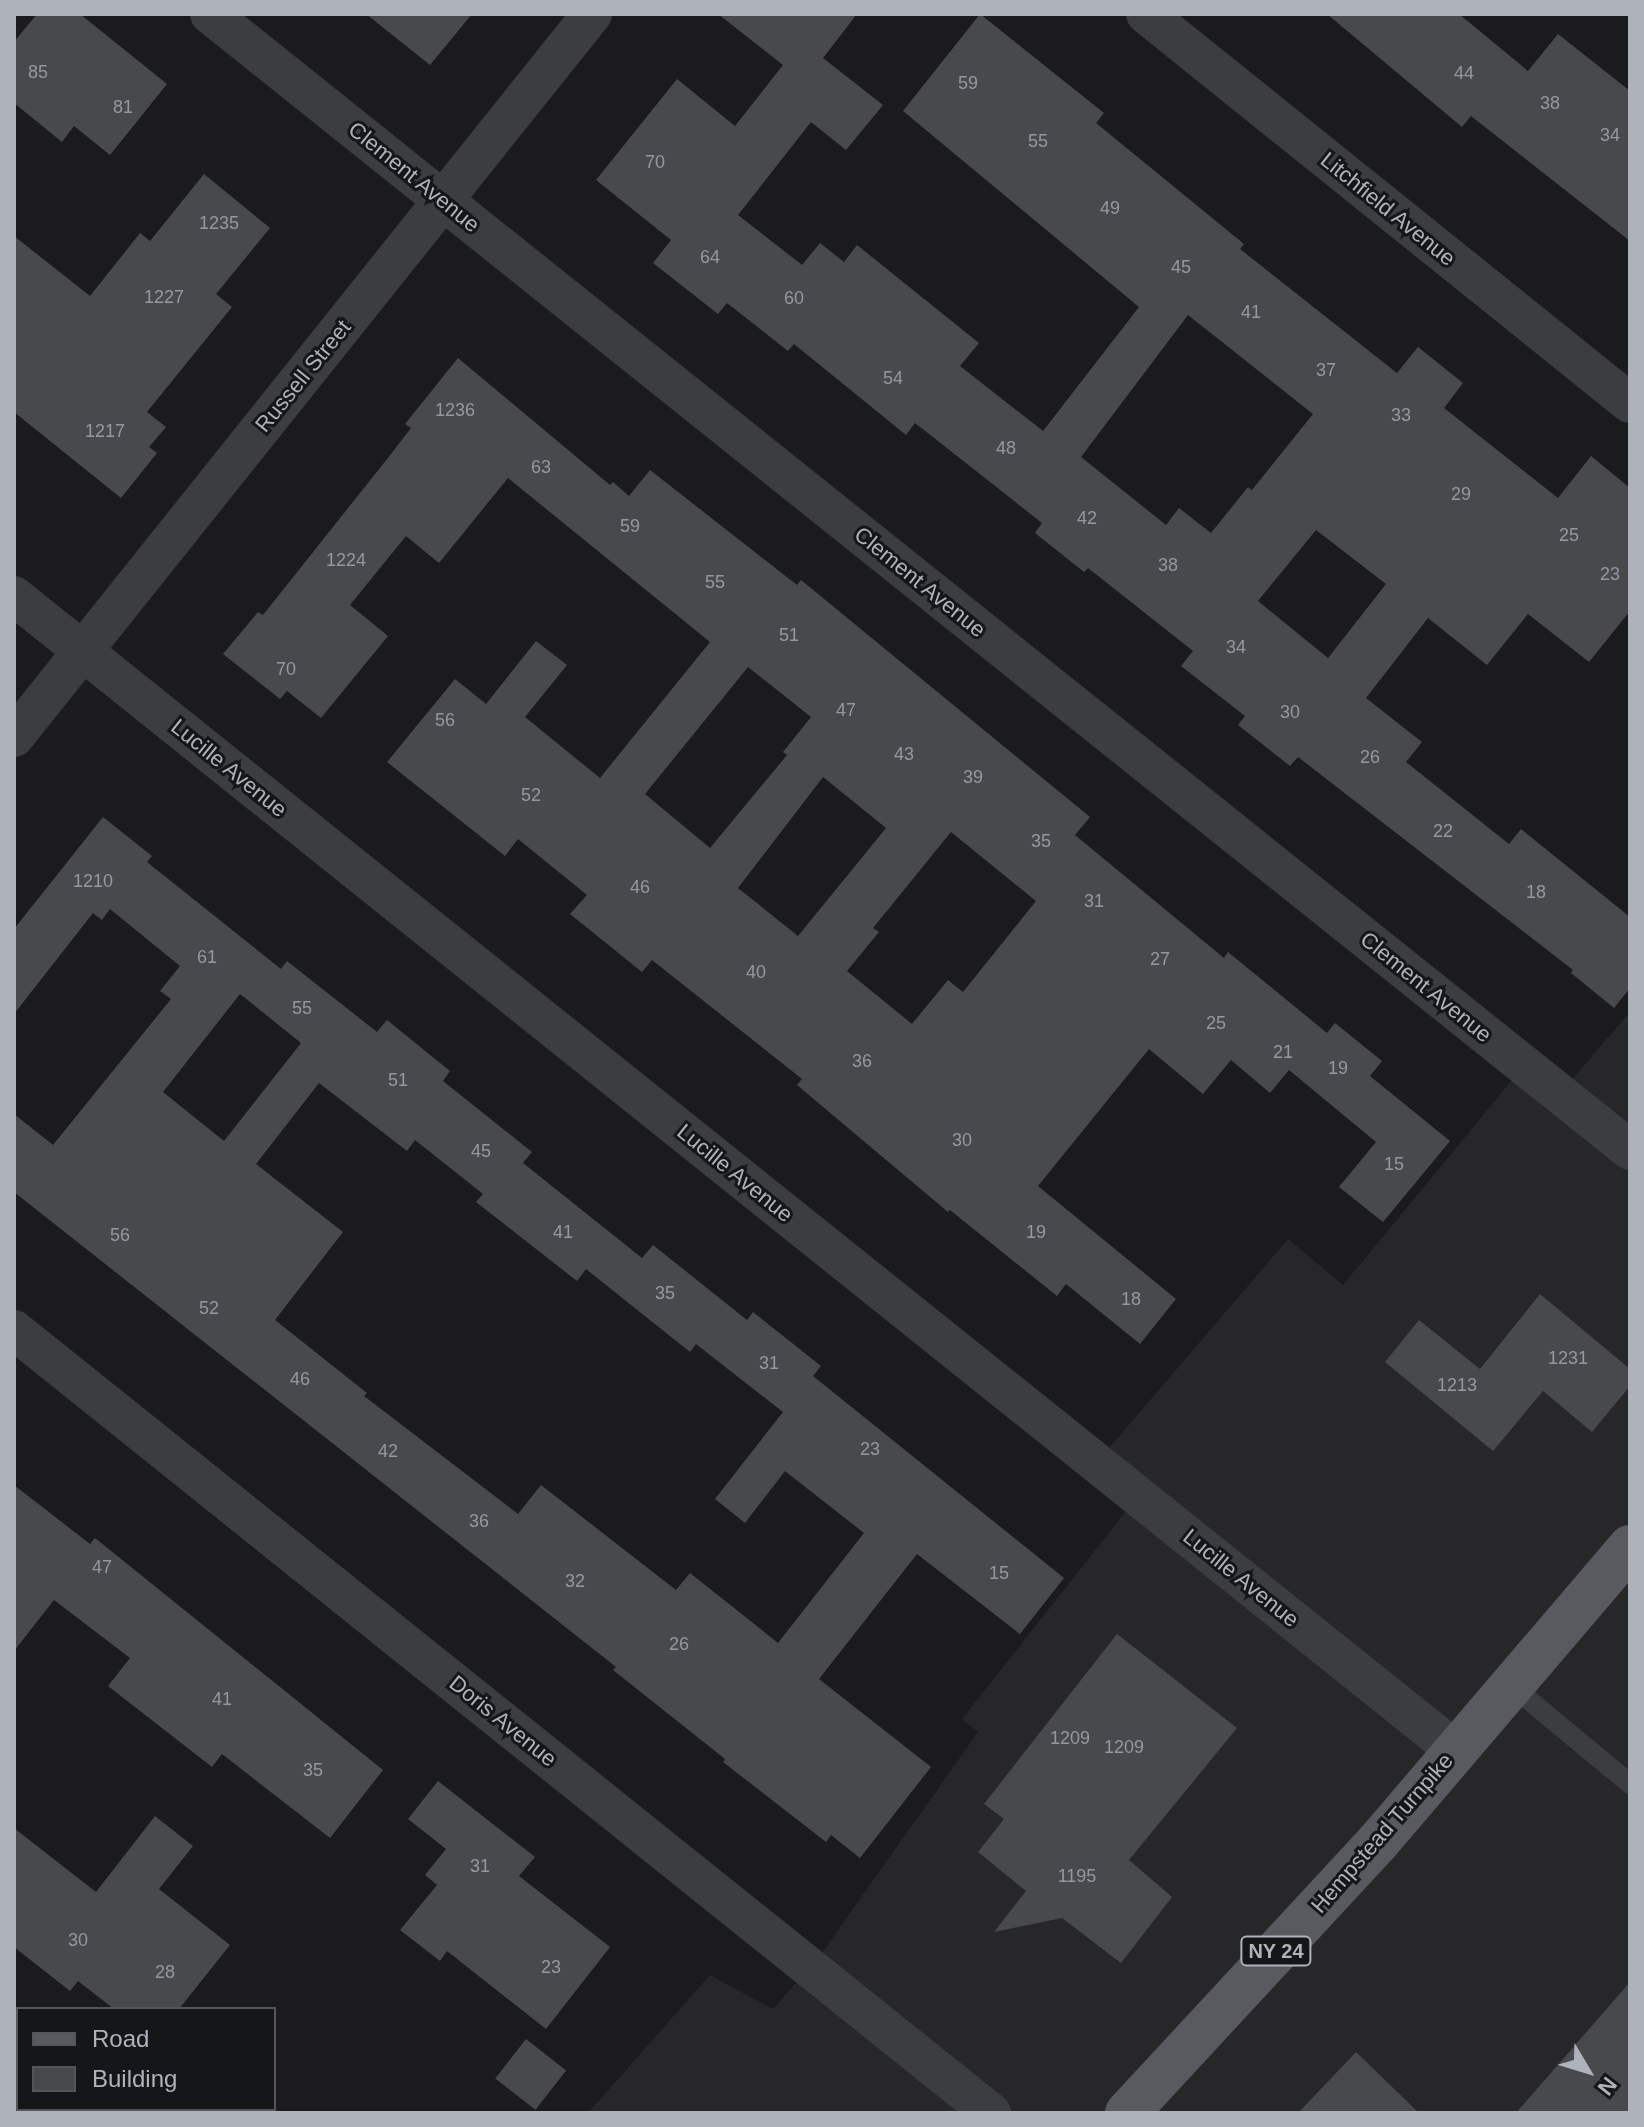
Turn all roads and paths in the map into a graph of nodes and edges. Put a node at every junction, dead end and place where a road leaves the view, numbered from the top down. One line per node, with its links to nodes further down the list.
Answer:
1 (210, 14): 4 (street, Clement Avenue)
2 (592, 14): 4 (street, Russell Street)
3 (1146, 14): 5 (street, Litchfield Avenue)
4 (444, 200): 7 (street, Russell Street); 9 (street, Clement Avenue)
5 (1630, 403)
6 (14, 596): 7 (street, Lucille Avenue)
7 (83, 651): 8 (street, Russell Street); 13 (street, Lucille Avenue)
8 (14, 737)
9 (1630, 1150)
10 (14, 1330): 15 (street, Doris Avenue)
11 (1630, 1547): 12 (main road, Hempstead Turnpike / NY 24)
12 (1512, 1686): 13 (main road, Hempstead Turnpike / NY 24); 14 (lane)
13 (1455, 1750): 16 (main road, Hempstead Turnpike / NY 24)
14 (1630, 1784)
15 (991, 2113)
16 (1127, 2113)

